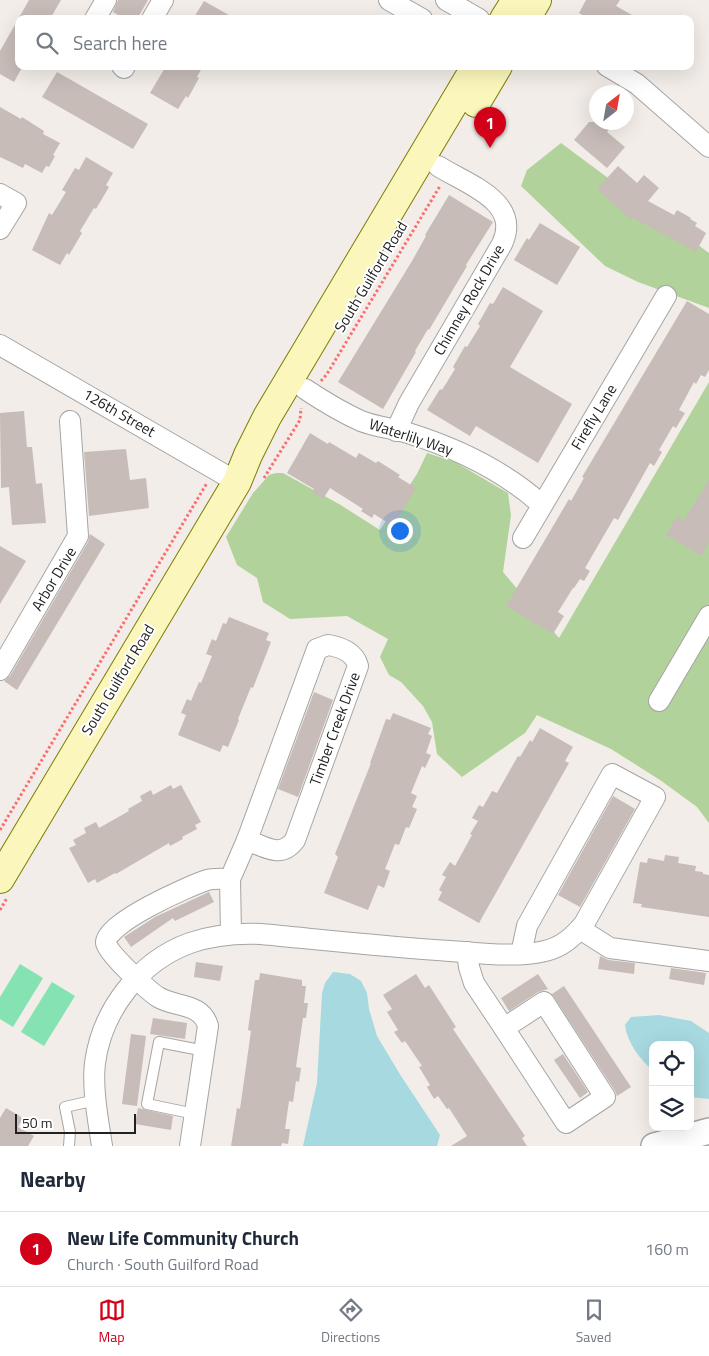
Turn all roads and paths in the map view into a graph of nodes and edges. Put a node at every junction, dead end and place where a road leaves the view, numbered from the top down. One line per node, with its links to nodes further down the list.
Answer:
1 (106, 0): 7 (street)
2 (163, 0): 8 (street)
3 (389, 0): 9 (street)
4 (446, 0): 10 (street)
5 (537, 0): 6 (main road)
6 (516, 14)
7 (97, 15)
8 (154, 15)
9 (415, 15)
10 (472, 15)
11 (474, 70): 20 (main road, South Guilford Road)
12 (496, 70): 15 (main road, South Guilford Road)
13 (614, 70): 14 (street)
14 (709, 146)
15 (443, 169): 20 (main road, South Guilford Road); 20 (path); 22 (street, Chimney Rock Drive)
16 (0, 194): 17 (street)
17 (0, 229)
18 (666, 296): 24 (street, Firefly Lane)
19 (0, 345): 23 (street, 126th Street)
20 (301, 387): 22 (street, Waterlily Way); 23 (main road, South Guilford Road); 23 (path)
21 (70, 421): 27 (street, Arbor Drive)
22 (396, 431): 24 (street, Waterlily Way)
23 (237, 479): 29 (path); 31 (main road, South Guilford Road)
24 (541, 504): 25 (street, Firefly Lane)
25 (523, 538)
26 (709, 616): 28 (street)
27 (0, 670)
28 (659, 701)
29 (0, 830)
30 (247, 840): 30 (street, Timber Creek Drive); 32 (street, Timber Creek Drive)
31 (0, 879)
32 (230, 879): 34 (street, Timber Creek Drive); 38 (street)
33 (580, 929): 36 (street); 36 (street); 37 (street)
34 (231, 934): 35 (street); 38 (street)
35 (467, 952): 36 (street); 39 (street)
36 (521, 954)
37 (709, 962)
38 (136, 977): 40 (street); 41 (street)
39 (504, 1028): 39 (street)
40 (205, 1050): 42 (street); 42 (lane)
41 (96, 1100): 44 (lane); 45 (street)
42 (195, 1114): 46 (street)
43 (709, 1131): 47 (street)
44 (69, 1146)
45 (102, 1146)
46 (190, 1146)
47 (654, 1146)

